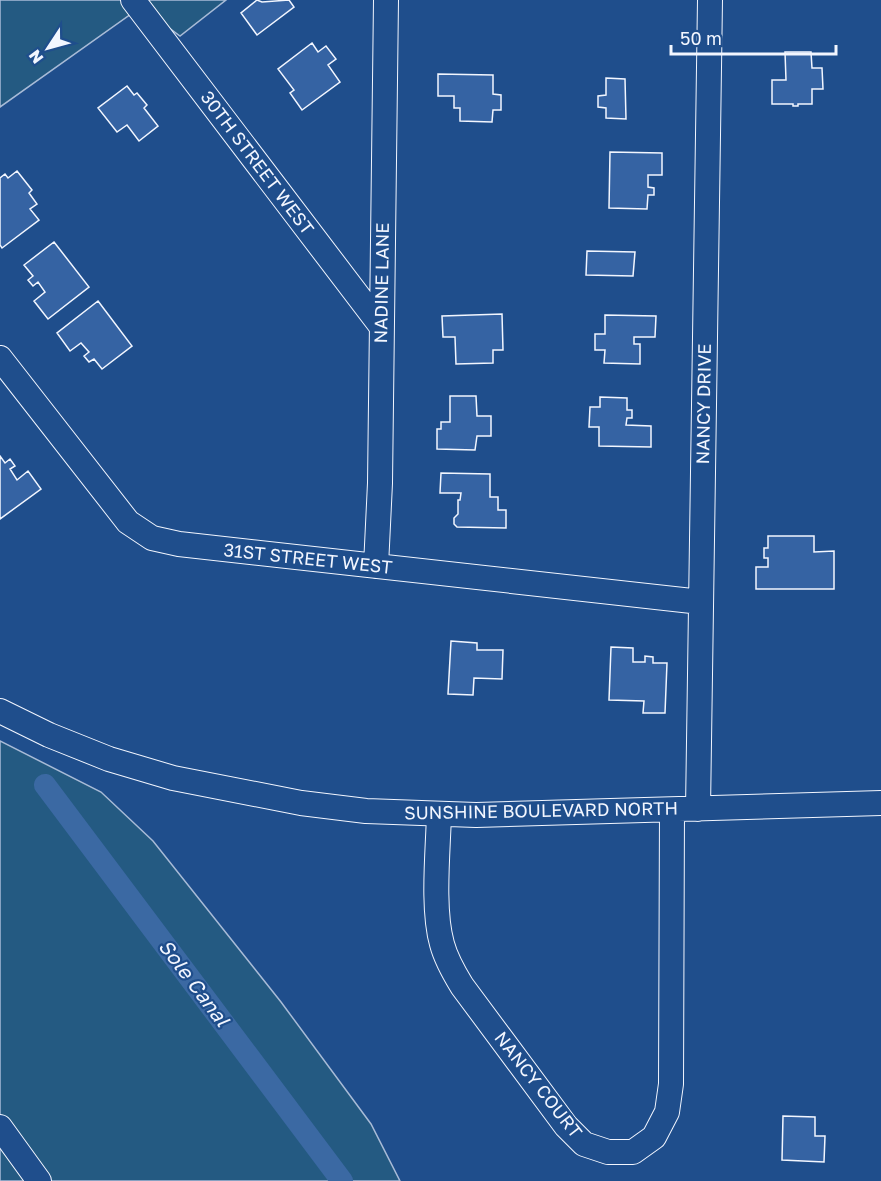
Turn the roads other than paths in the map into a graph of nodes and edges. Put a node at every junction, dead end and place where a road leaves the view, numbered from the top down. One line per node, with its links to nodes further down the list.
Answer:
1 (133, 0): 4 (street, 30TH STREET WEST)
2 (386, 0): 4 (street, NADINE LANE)
3 (710, 0): 7 (street, NANCY DRIVE)
4 (381, 326): 6 (street, NADINE LANE)
5 (0, 358): 6 (street, 31ST STREET WEST)
6 (375, 566): 7 (street, 31ST STREET WEST)
7 (701, 602): 10 (street, NANCY DRIVE)
8 (0, 711): 12 (street, SUNSHINE BOULEVARD NORTH)
9 (881, 803): 10 (street, SUNSHINE BOULEVARD NORTH)
10 (698, 809): 11 (street, SUNSHINE BOULEVARD NORTH)
11 (672, 810): 12 (street, SUNSHINE BOULEVARD NORTH); 12 (street, NANCY COURT)
12 (439, 814)
13 (0, 1128): 14 (street)
14 (39, 1181)

